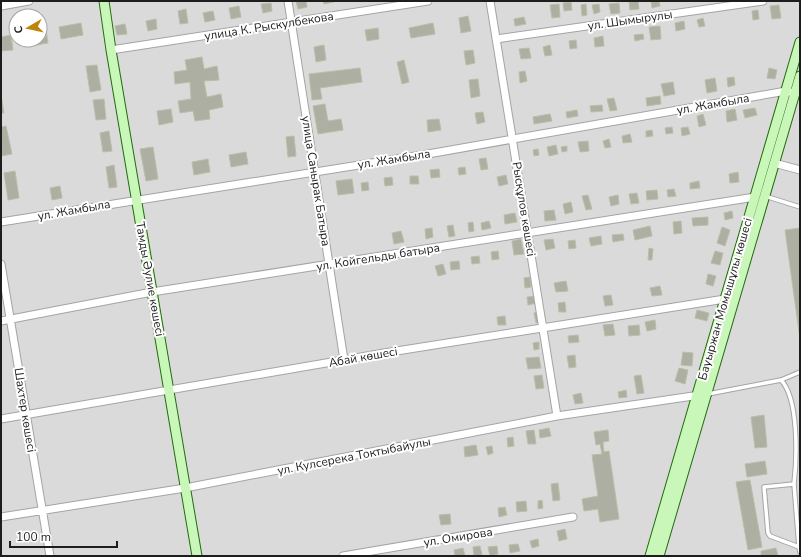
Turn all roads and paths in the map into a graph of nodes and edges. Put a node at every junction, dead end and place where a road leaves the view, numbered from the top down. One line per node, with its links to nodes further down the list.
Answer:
1 (29, 1): 7 (street)
2 (104, 1): 11 (street, Тамды Әулие көшесі)
3 (288, 1): 8 (street, улица Санырак Батыра)
4 (428, 1): 8 (street, улица К. Рыскулбекова)
5 (490, 1): 9 (street, Рысқұлов көшесі)
6 (763, 1): 9 (street, ул. Шымырулы)
7 (1, 6)
8 (291, 22): 11 (street, улица К. Рыскулбекова); 17 (street, улица Санырак Батыра)
9 (496, 39): 14 (street, Рысқұлов көшесі)
10 (800, 42): 13 (street, Бауыржан Момышұлы көшесі)
11 (111, 50): 20 (street, Тамды Әулие көшесі)
12 (800, 76): 13 (street, Бауыржан Момышұлы көшесі)
13 (790, 92): 14 (street, ул. Жамбыла); 15 (street, Бауыржан Момышұлы көшесі); 19 (street, Бауыржан Момышұлы көшесі)
14 (512, 140): 17 (street, ул. Жамбыла); 23 (street, Рысқұлов көшесі)
15 (774, 163): 16 (street); 18 (street, Бауыржан Момышұлы көшесі)
16 (800, 170)
17 (314, 172): 20 (street, ул. Жамбыла); 25 (street, улица Санырак Батыра)
18 (764, 196): 21 (lane); 35 (street, Бауыржан Момышұлы көшесі)
19 (755, 197): 23 (street, ул. Койгельды батыра); 27 (street, Бауыржан Момышұлы көшесі)
20 (136, 199): 22 (street, ул. Жамбыла); 26 (street, Тамды Әулие көшесі)
21 (800, 206)
22 (1, 222)
23 (528, 233): 25 (street, ул. Койгельды батыра); 30 (street, Рысқұлов көшесі)
24 (1, 264): 28 (street, Шахтер көшесі)
25 (328, 265): 26 (street, ул. Койгельды батыра); 31 (street, улица Санырак Батыра)
26 (152, 292): 28 (street, ул. Койгельды батыра); 34 (street, Тамды Әулие көшесі)
27 (725, 299): 30 (street, Абай көшесі); 35 (street, Бауыржан Момышұлы көшесі)
28 (10, 320): 29 (street, ул. Койгельды батыра); 36 (street, Шахтер көшесі)
29 (1, 321)
30 (543, 327): 31 (street, Абай көшесі); 37 (street, Рысқұлов көшесі)
31 (344, 360): 34 (street, Абай көшесі)
32 (800, 372): 33 (lane)
33 (781, 380): 35 (lane); 39 (lane)
34 (169, 391): 36 (street, Абай көшесі); 40 (street, Тамды Әулие көшесі)
35 (702, 395): 37 (street, ул. Кулсерека Токтыбайулы); 49 (street, Бауыржан Момышұлы көшесі); 50 (street, Бауыржан Момышұлы көшесі)
36 (26, 415): 38 (street, Абай көшесі); 41 (street, Шахтер көшесі)
37 (557, 416): 40 (street, ул. Кулсерека Токтыбайулы)
38 (1, 419)
39 (794, 484): 44 (lane); 44 (lane)
40 (185, 488): 41 (street, ул. Кулсерека Токтыбайулы); 47 (street, Тамды Әулие көшесі)
41 (42, 510): 42 (street, ул. Кулсерека Токтыбайулы); 46 (street, Шахтер көшесі)
42 (1, 517)
43 (573, 518): 48 (street, ул. Омирова)
44 (799, 547): 45 (lane)
45 (800, 552)
46 (50, 556)
47 (197, 556)
48 (342, 556)
49 (650, 556)
50 (660, 556)

